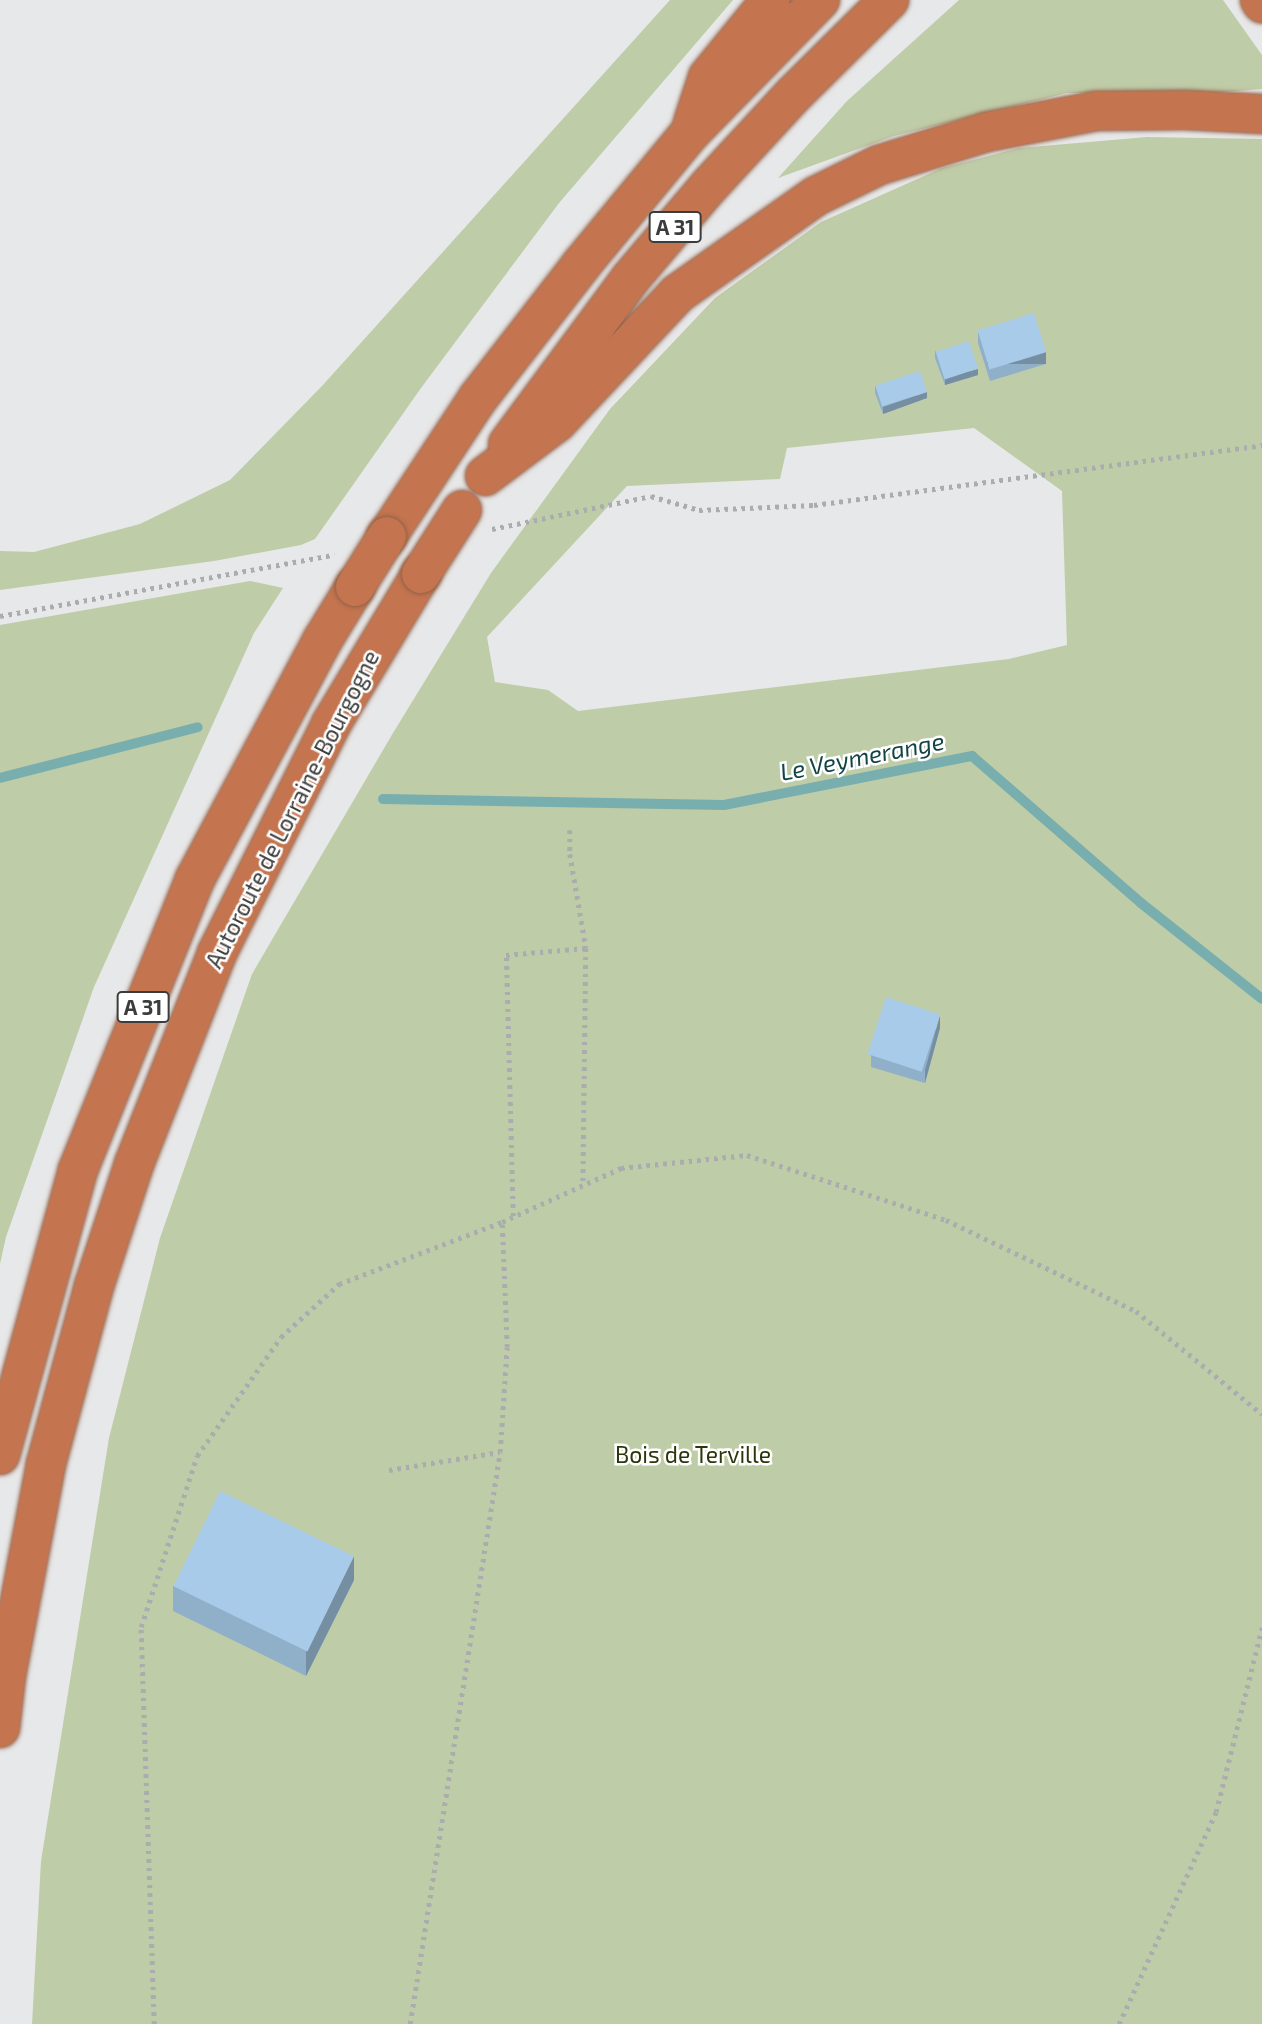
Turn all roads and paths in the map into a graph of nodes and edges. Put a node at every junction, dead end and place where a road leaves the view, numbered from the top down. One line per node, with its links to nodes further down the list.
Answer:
1 (771, 0): 5 (highway)
2 (820, 0): 5 (highway, A 31)
3 (889, 0): 7 (highway, Autoroute de Lorraine-Bourgogne / A 31)
4 (1262, 114): 7 (highway)
5 (690, 133): 18 (highway, A 31, bridge)
6 (1262, 445): 8 (path)
7 (485, 476): 21 (highway, Autoroute de Lorraine-Bourgogne / A 31, bridge)
8 (530, 523)
9 (299, 560): 10 (path)
10 (0, 616)
11 (570, 830): 12 (path)
12 (586, 948): 13 (path); 14 (path)
13 (583, 1185): 14 (path); 16 (path)
14 (513, 1216): 15 (path)
15 (502, 1222): 17 (path); 22 (path)
16 (1262, 1415)
17 (500, 1452): 19 (path); 23 (path)
18 (0, 1455)
19 (389, 1470)
20 (1262, 1628): 24 (path)
21 (0, 1728)
22 (154, 2024)
23 (410, 2024)
24 (1119, 2024)

